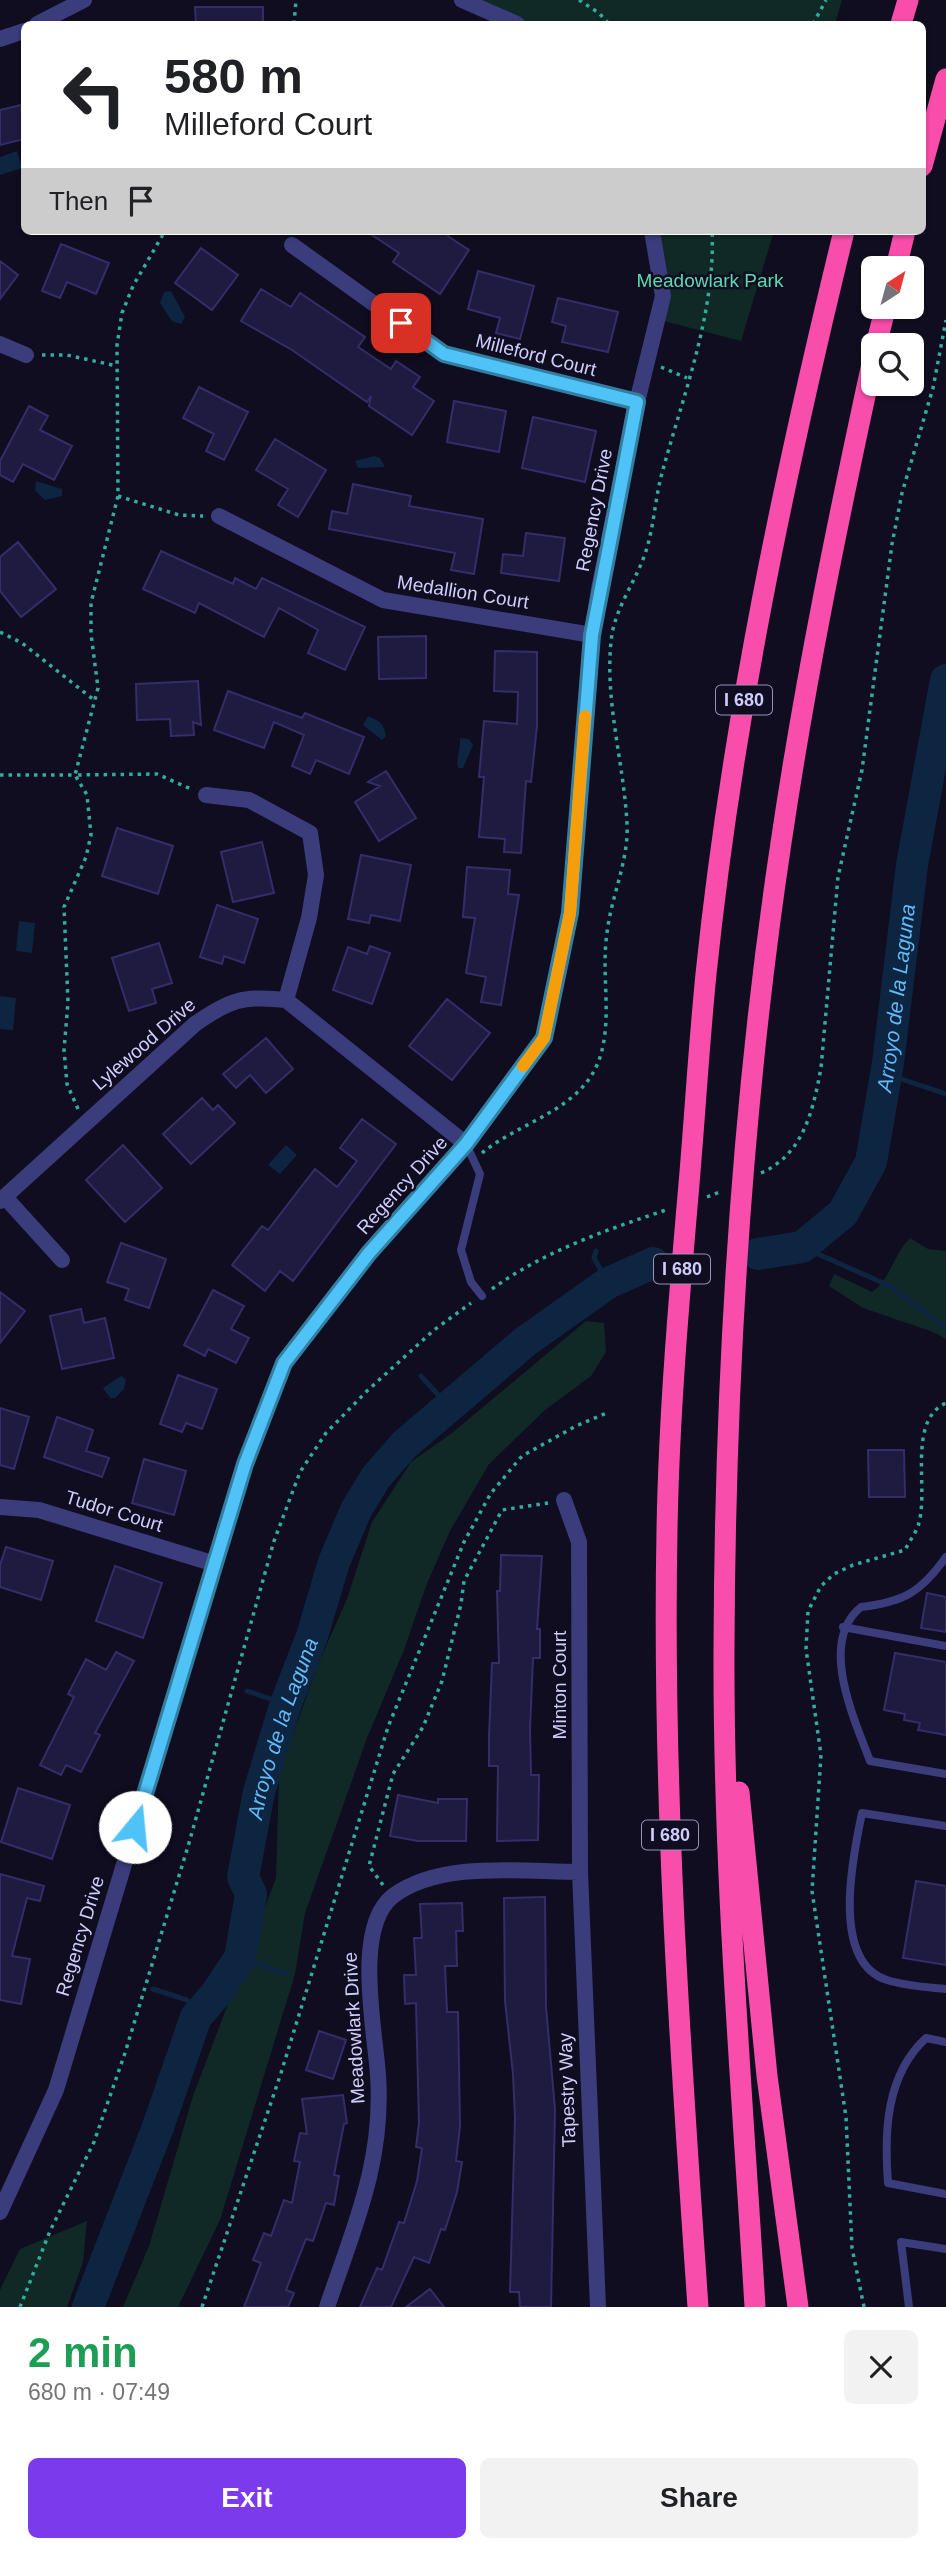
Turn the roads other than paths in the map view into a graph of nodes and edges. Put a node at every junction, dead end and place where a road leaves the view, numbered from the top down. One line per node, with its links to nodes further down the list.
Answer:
1 (84, 0): 4 (street)
2 (462, 0): 5 (street)
3 (908, 0): 6 (highway)
4 (43, 21)
5 (510, 21)
6 (902, 21)
7 (21, 32): 8 (street)
8 (0, 39)
9 (946, 79): 10 (highway)
10 (926, 152)
11 (653, 235): 19 (street, Regency Drive)
12 (843, 235): 45 (highway, I 680)
13 (904, 235): 15 (highway)
14 (292, 245): 19 (street, Milleford Court)
15 (899, 256)
16 (0, 344): 17 (street)
17 (26, 355)
18 (865, 396): 34 (highway, I 680)
19 (637, 402): 21 (street, Regency Drive)
20 (219, 516): 21 (street, Medallion Court)
21 (592, 635): 24 (street, Regency Drive)
22 (206, 795): 23 (street)
23 (286, 1000): 24 (street); 25 (street, Lylewood Drive)
24 (466, 1144): 27 (lane); 31 (street, Regency Drive)
25 (2, 1199): 26 (street)
26 (62, 1260)
27 (482, 1296)
28 (564, 1500): 37 (street, Minton Court)
29 (0, 1507): 31 (street, Tudor Court)
30 (946, 1557): 32 (lane)
31 (215, 1564): 41 (street, Regency Drive)
32 (843, 1628): 33 (lane); 35 (lane)
33 (946, 1646)
34 (724, 1651): 46 (highway, I 680); 47 (highway)
35 (946, 1774)
36 (946, 1826): 38 (lane)
37 (580, 1872): 43 (street, Meadowlark Drive); 44 (street, Tapestry Way)
38 (946, 1989)
39 (946, 2042): 40 (lane)
40 (946, 2194)
41 (0, 2212)
42 (946, 2249): 48 (lane)
43 (327, 2307)
44 (598, 2307)
45 (698, 2307)
46 (755, 2307)
47 (798, 2307)
48 (909, 2307)

